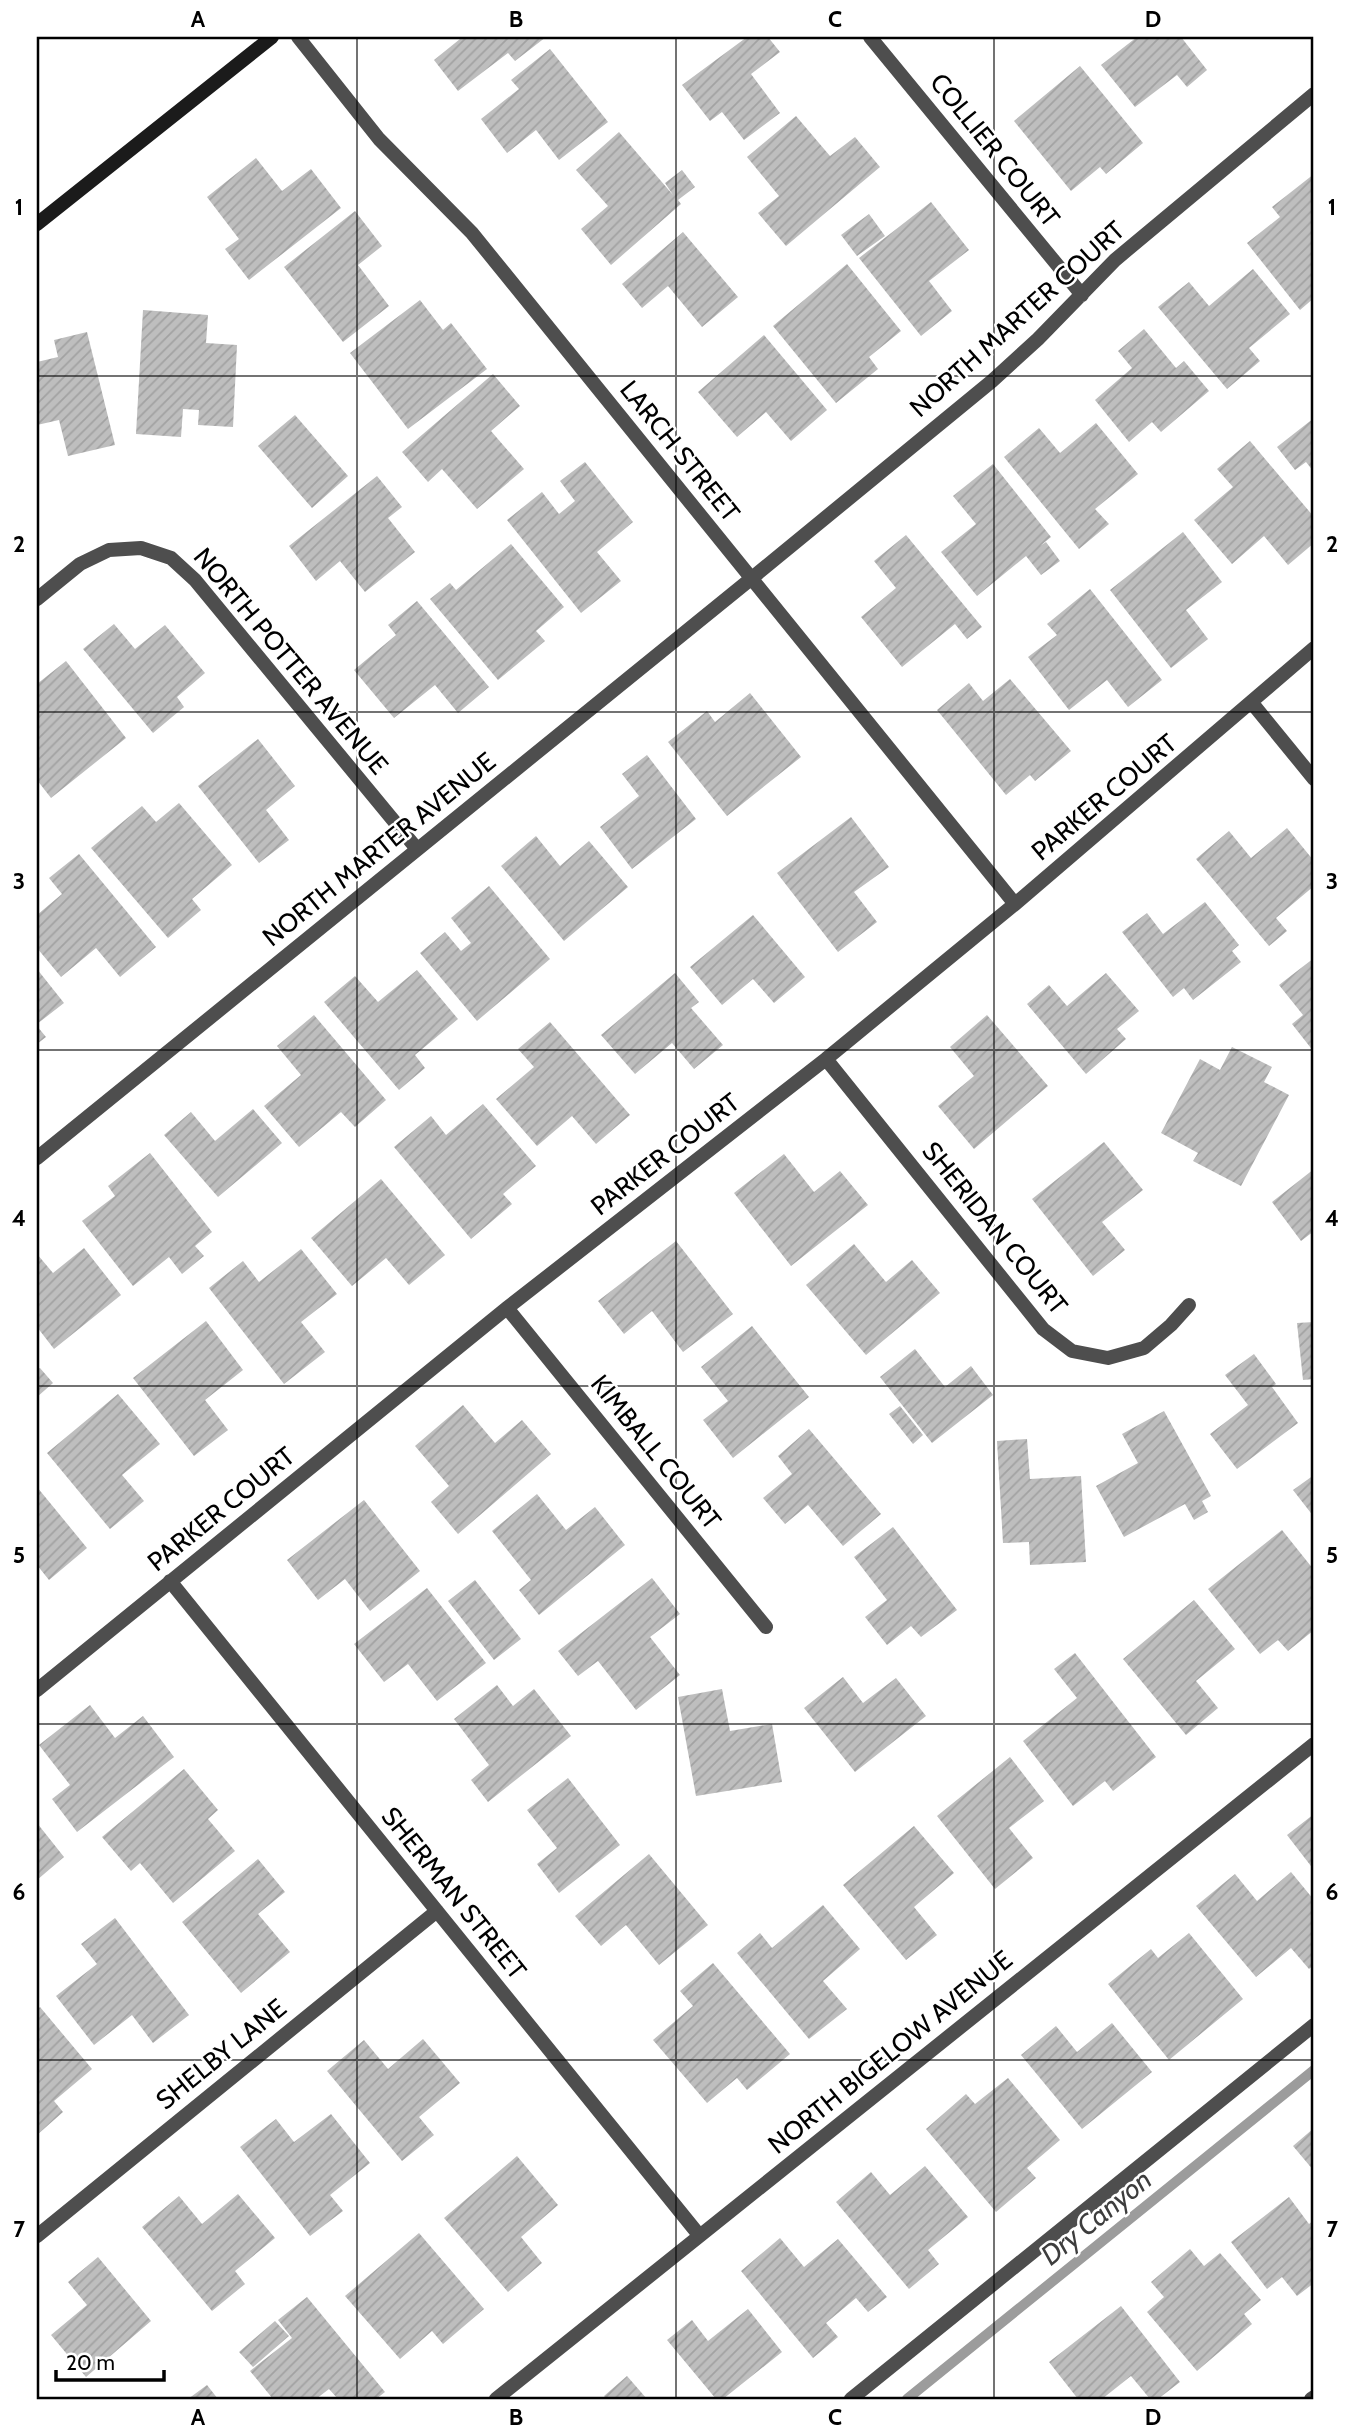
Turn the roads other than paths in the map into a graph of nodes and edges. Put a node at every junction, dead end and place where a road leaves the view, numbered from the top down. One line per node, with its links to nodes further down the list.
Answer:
1 (272, 37): 5 (main road)
2 (298, 37): 7 (street, LARCH STREET)
3 (870, 37): 6 (street, COLLIER COURT)
4 (1314, 94): 6 (street, NORTH MARTER COURT)
5 (37, 224)
6 (1082, 295): 7 (street, NORTH MARTER COURT)
7 (752, 578): 12 (street, NORTH MARTER AVENUE); 13 (street, LARCH STREET)
8 (37, 599): 12 (street, NORTH POTTER AVENUE)
9 (1314, 648): 10 (street, PARKER COURT)
10 (1252, 703): 11 (street); 13 (street, PARKER COURT)
11 (1314, 779)
12 (417, 849): 15 (street, NORTH MARTER AVENUE)
13 (1015, 904): 14 (street, PARKER COURT)
14 (826, 1059): 16 (street, SHERIDAN COURT); 17 (street, PARKER COURT)
15 (37, 1158)
16 (1189, 1305)
17 (507, 1308): 18 (street, PARKER COURT); 19 (street, KIMBALL COURT)
18 (170, 1581): 20 (street, PARKER COURT); 22 (street, SHERMAN STREET)
19 (766, 1627)
20 (37, 1690)
21 (1314, 1744): 24 (street, NORTH BIGELOW AVENUE)
22 (437, 1911): 24 (street, SHERMAN STREET); 25 (street, SHELBY LANE)
23 (1314, 2025): 27 (street)
24 (699, 2235): 26 (street, NORTH BIGELOW AVENUE)
25 (37, 2236)
26 (496, 2399)
27 (851, 2399)

